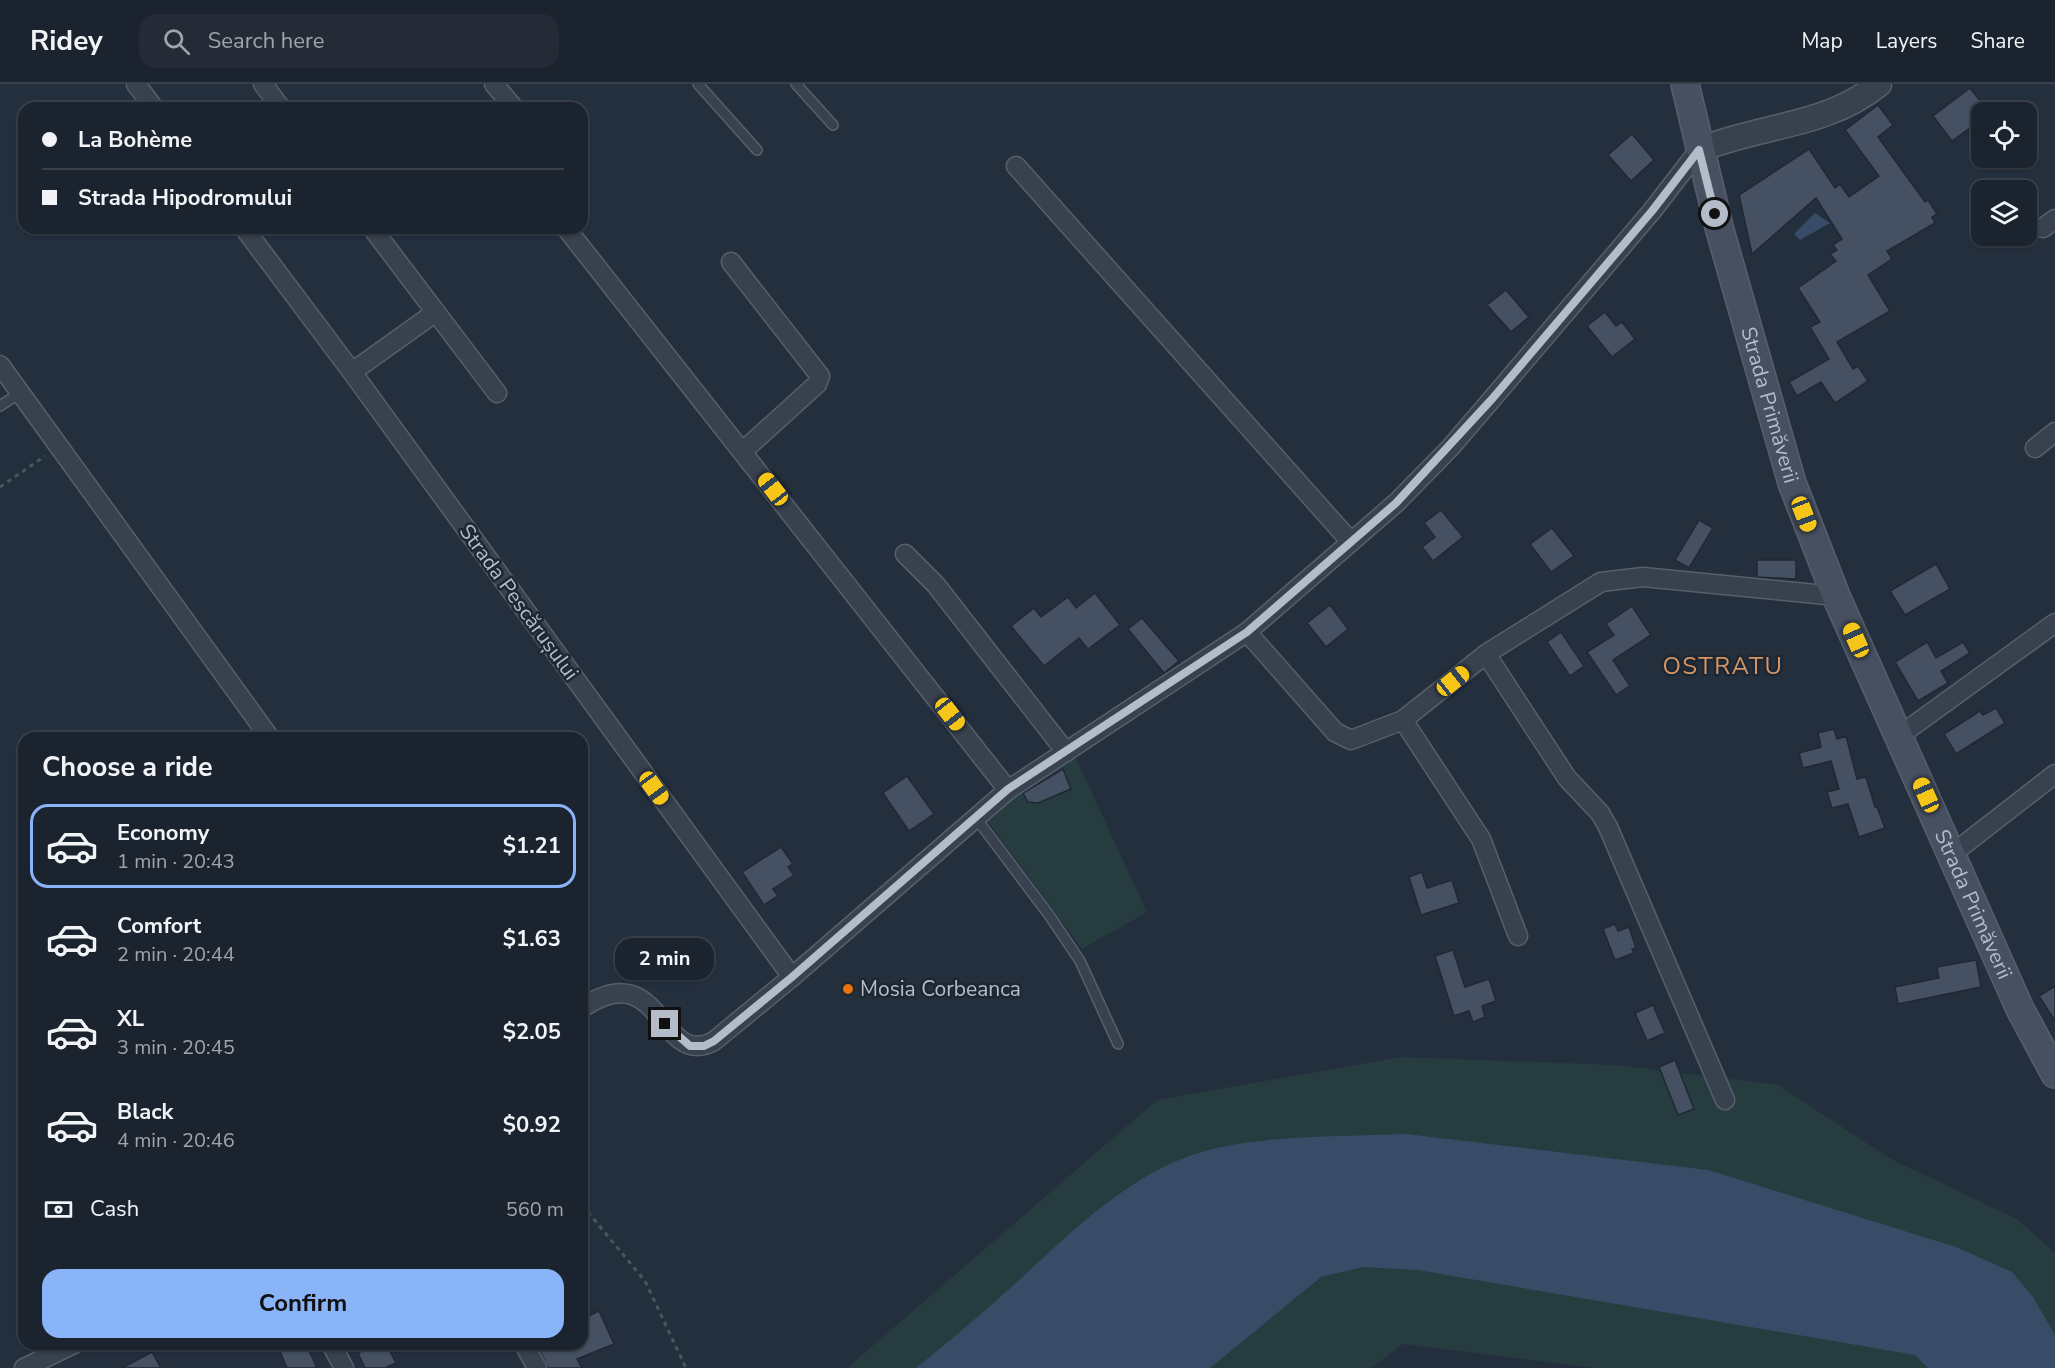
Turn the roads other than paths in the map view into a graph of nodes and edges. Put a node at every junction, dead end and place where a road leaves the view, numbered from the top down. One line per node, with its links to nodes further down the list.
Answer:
1 (136, 84): 8 (street)
2 (263, 84): 9 (street)
3 (494, 84): 10 (street)
4 (698, 84): 12 (lane)
5 (796, 84): 11 (lane)
6 (1685, 84): 13 (main road, Strada Primăverii)
7 (1879, 84): 13 (street)
8 (150, 102)
9 (276, 102)
10 (509, 102)
11 (833, 125)
12 (757, 150)
13 (1699, 150): 28 (street); 30 (main road, Strada Primăverii)
14 (1016, 166): 28 (street)
15 (248, 234): 21 (street, Strada Pescărușului)
16 (377, 234): 19 (street)
17 (571, 234): 27 (street)
18 (731, 262): 27 (street)
19 (436, 312): 21 (street); 23 (street)
20 (0, 365): 22 (street)
21 (352, 372): 43 (street, Strada Pescărușului)
22 (20, 393): 24 (lane); 35 (street)
23 (497, 393)
24 (0, 406)
25 (2055, 432): 26 (street)
26 (2036, 448)
27 (743, 451): 39 (street)
28 (1351, 542): 32 (street)
29 (904, 554): 37 (street)
30 (1836, 596): 33 (street); 36 (main road, Strada Primăverii)
31 (2055, 623): 36 (street)
32 (1247, 632): 34 (street); 37 (street)
33 (1486, 654): 34 (street); 47 (street)
34 (1403, 720): 42 (street)
35 (266, 732)
36 (1899, 736): 41 (main road, Strada Primăverii)
37 (1066, 752): 39 (street)
38 (2055, 774): 41 (street)
39 (1008, 789): 40 (street)
40 (976, 818): 43 (street); 45 (lane)
41 (1952, 854): 46 (main road, Strada Primăverii)
42 (1518, 936)
43 (792, 977): 44 (street)
44 (588, 1005)
45 (1118, 1044)
46 (2055, 1074)
47 (1725, 1100)
48 (62, 1350): 51 (street)
49 (334, 1350): 52 (street)
50 (527, 1350): 53 (street)
51 (24, 1368)
52 (344, 1368)
53 (537, 1368)

